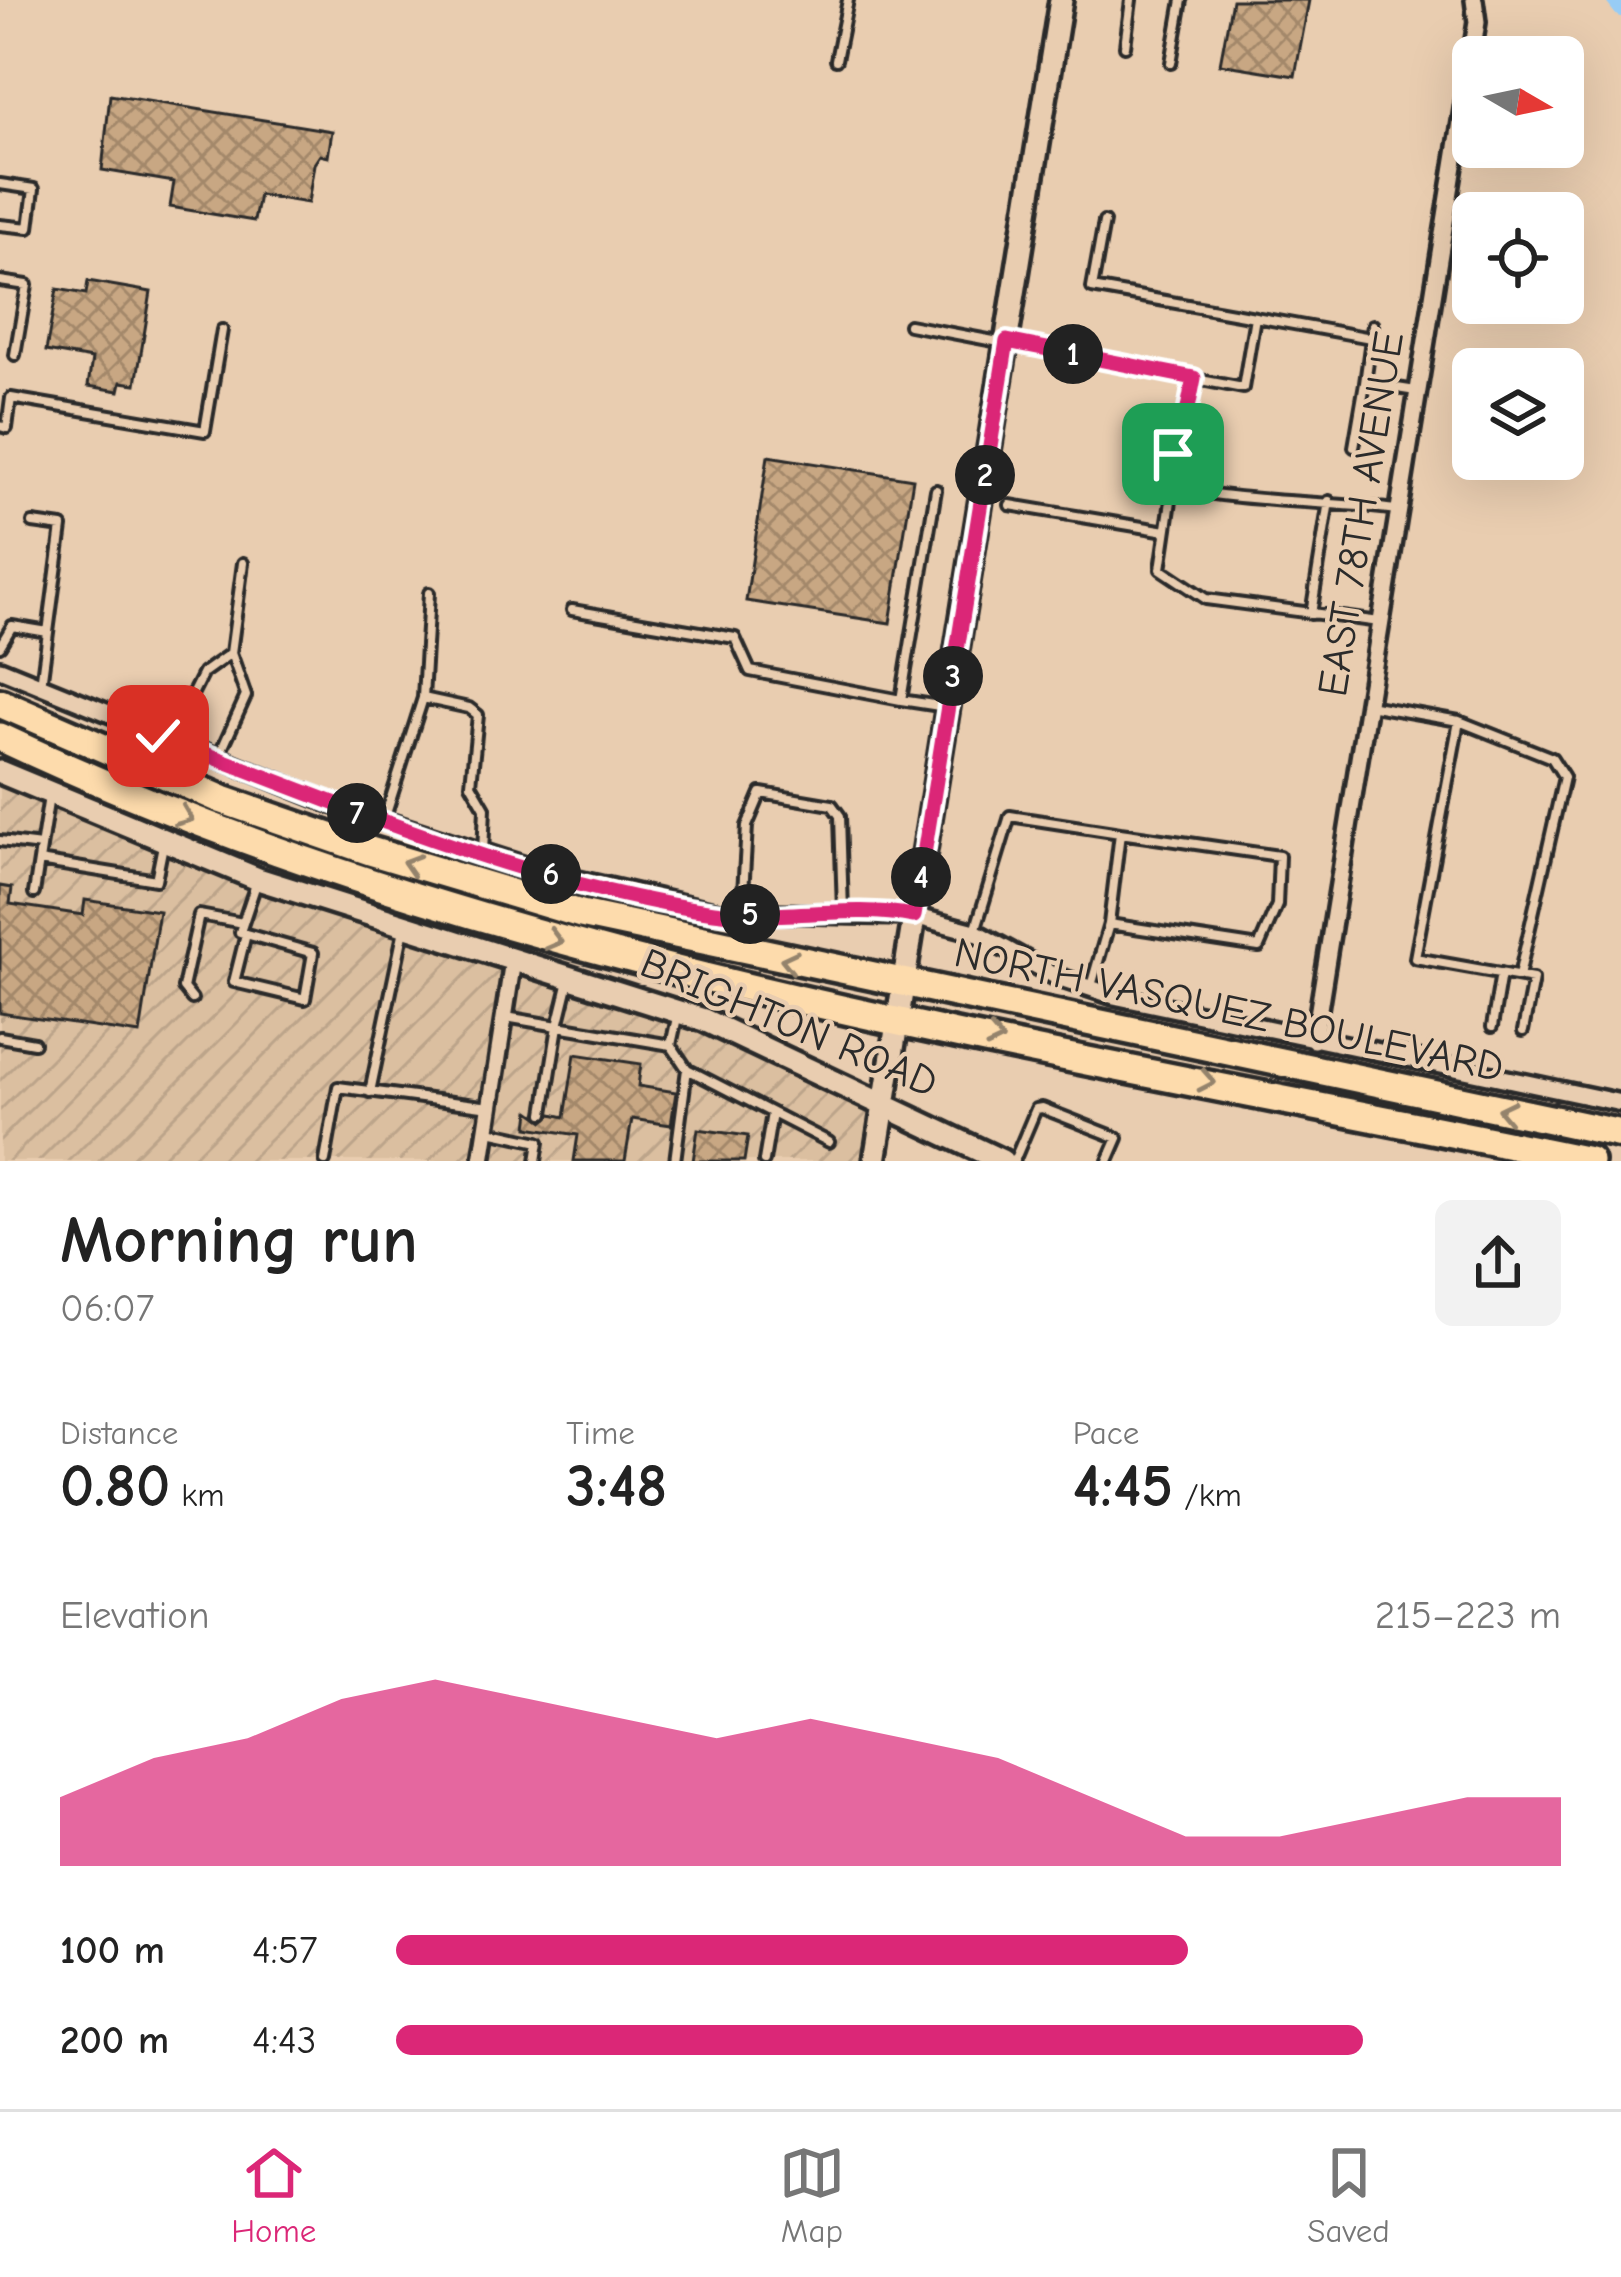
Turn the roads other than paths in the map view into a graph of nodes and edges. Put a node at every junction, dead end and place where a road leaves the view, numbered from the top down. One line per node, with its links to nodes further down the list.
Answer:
1 (848, 0): 7 (lane)
2 (1061, 0): 18 (street)
3 (1131, 0): 6 (lane)
4 (1182, 0): 8 (lane)
5 (1474, 0): 22 (street, EAST 78TH AVENUE)
6 (1125, 46)
7 (836, 60)
8 (1171, 63)
9 (0, 184): 11 (lane)
10 (1104, 222): 13 (lane)
11 (0, 225)
12 (0, 281): 19 (lane)
13 (1256, 317): 17 (lane); 20 (lane)
14 (909, 325): 18 (lane)
15 (1373, 325): 17 (lane)
16 (222, 330): 23 (lane)
17 (1371, 338): 21 (lane)
18 (1007, 341): 20 (lane); 46 (street)
19 (15, 356)
20 (1194, 378): 25 (lane)
21 (1365, 383): 22 (lane); 24 (lane)
22 (1418, 392): 29 (street, EAST 78TH AVENUE)
23 (0, 426)
24 (1354, 447)
25 (1173, 487): 27 (lane); 31 (lane)
26 (936, 490): 43 (lane)
27 (1328, 501): 29 (lane); 35 (lane)
28 (1010, 505): 31 (lane)
29 (1398, 511): 36 (street, EAST 78TH AVENUE)
30 (33, 524): 37 (lane)
31 (1166, 531): 35 (lane)
32 (243, 563): 39 (lane)
33 (429, 593): 42 (lane)
34 (572, 610): 43 (lane)
35 (1311, 614): 36 (lane)
36 (1380, 622): 45 (street, EAST 78TH AVENUE)
37 (48, 632): 38 (lane); 41 (lane)
38 (0, 646)
39 (231, 653): 49 (lane); 50 (lane)
40 (0, 669): 41 (street)
41 (41, 686): 49 (street)
42 (422, 698): 53 (lane); 58 (lane)
43 (901, 700): 46 (lane)
44 (0, 703): 74 (highway, NORTH VASQUEZ BOULEVARD, one-way to 44)
45 (1366, 704): 47 (lane); 84 (street, EAST 78TH AVENUE)
46 (948, 707): 64 (street)
47 (1459, 721): 71 (lane); 73 (lane)
48 (0, 737): 79 (highway, NORTH VASQUEZ BOULEVARD, one-way to 79)
49 (169, 740): 50 (street)
50 (218, 759): 53 (street)
51 (0, 772): 52 (street, BRIGHTON ROAD)
52 (50, 795): 56 (street, BRIGHTON ROAD); 57 (lane)
53 (383, 821): 58 (street)
54 (1120, 833): 66 (lane); 66 (lane); 68 (lane)
55 (0, 841): 57 (lane)
56 (164, 842): 59 (lane); 60 (street, BRIGHTON ROAD)
57 (41, 846): 59 (lane)
58 (483, 854): 62 (street)
59 (39, 861): 61 (lane)
60 (258, 879): 65 (lane); 67 (street, BRIGHTON ROAD)
61 (34, 893)
62 (742, 914): 63 (street); 63 (lane)
63 (843, 914): 64 (street)
64 (914, 916): 68 (street); 74 (street)
65 (244, 923): 69 (lane); 76 (lane)
66 (1109, 924): 75 (lane)
67 (405, 927): 70 (street, BRIGHTON ROAD); 88 (lane)
68 (975, 932): 75 (street)
69 (246, 934): 69 (lane)
70 (514, 960): 72 (street, BRIGHTON ROAD); 78 (street)
71 (1501, 974): 73 (lane); 81 (lane)
72 (570, 977): 77 (street, BRIGHTON ROAD); 80 (lane)
73 (1519, 977): 82 (lane)
74 (903, 984): 79 (street); 96 (highway, NORTH VASQUEZ BOULEVARD, one-way to 74)
75 (1090, 988): 84 (street)
76 (192, 999)
77 (679, 1011): 86 (lane); 89 (street, BRIGHTON ROAD)
78 (505, 1017): 80 (lane); 91 (street)
79 (898, 1018): 89 (street); 108 (highway, NORTH VASQUEZ BOULEVARD, one-way to 108)
80 (558, 1026): 86 (lane); 92 (lane)
81 (1492, 1027)
82 (1523, 1031)
83 (0, 1037): 85 (lane)
84 (1314, 1040): 90 (street)
85 (34, 1043)
86 (671, 1045): 87 (lane)
87 (687, 1069): 93 (lane); 102 (lane)
88 (370, 1091): 91 (lane); 99 (lane)
89 (884, 1103): 104 (street); 105 (street, BRIGHTON ROAD)
90 (1621, 1103)
91 (491, 1107): 95 (street)
92 (544, 1113)
93 (772, 1113): 98 (lane); 103 (lane)
94 (541, 1129): 97 (lane)
95 (488, 1131): 97 (lane); 100 (street)
96 (1621, 1134)
97 (539, 1142): 101 (lane)
98 (829, 1142)
99 (326, 1161)
100 (482, 1161)
101 (536, 1161)
102 (675, 1161)
103 (764, 1161)
104 (875, 1161)
105 (1002, 1161)
106 (1014, 1161): 107 (lane)
107 (1108, 1161)
108 (1589, 1161)

